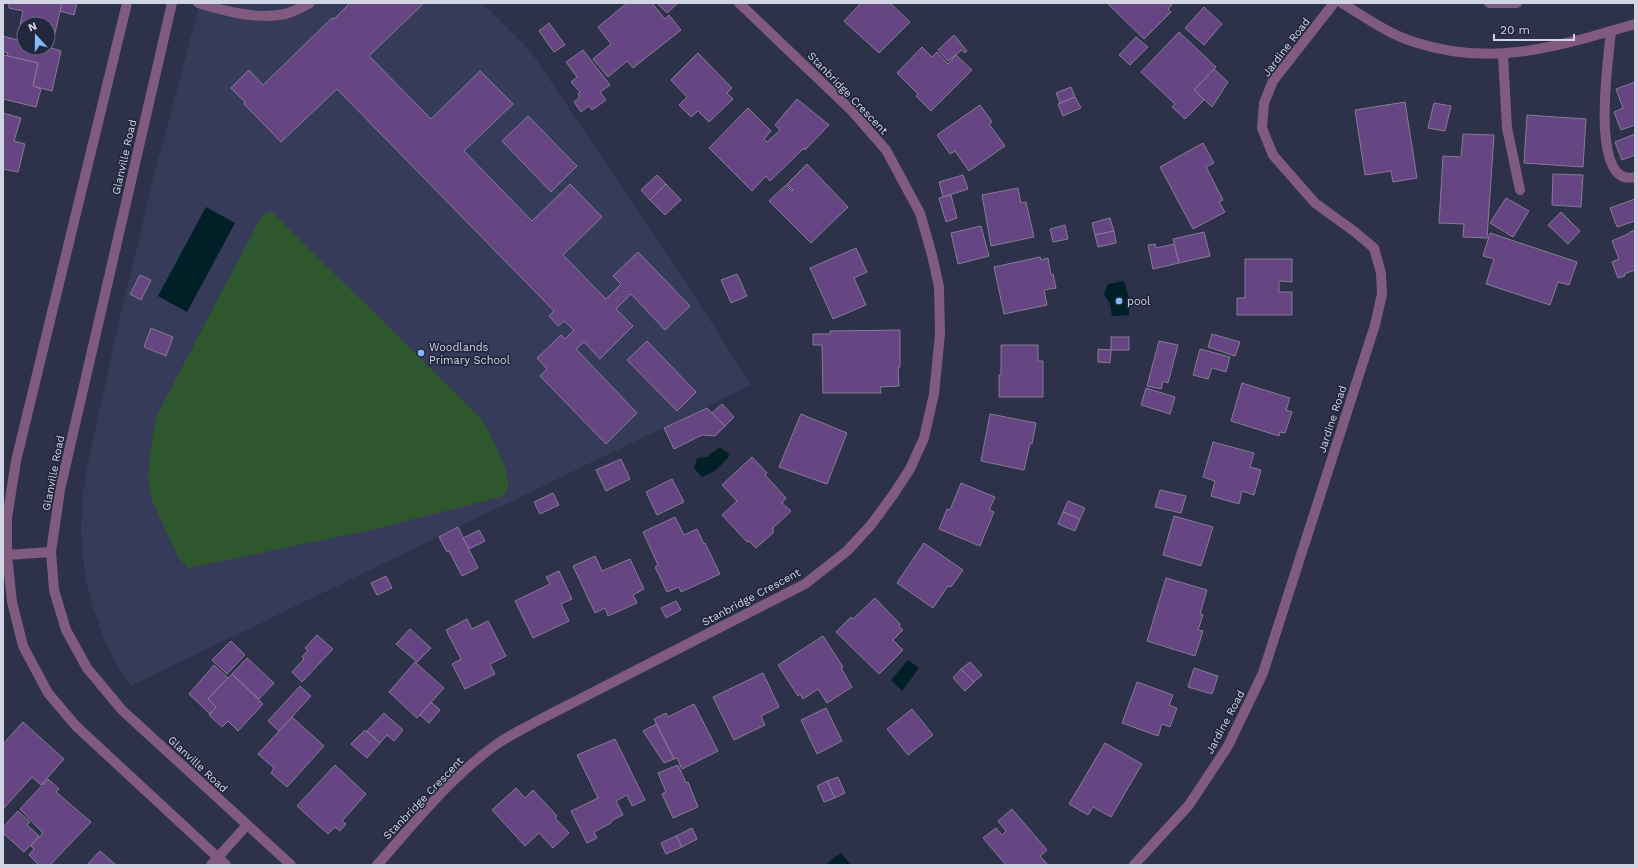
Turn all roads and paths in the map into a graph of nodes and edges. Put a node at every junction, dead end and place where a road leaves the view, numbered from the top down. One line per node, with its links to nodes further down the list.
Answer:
1 (127, 3): 16 (street)
2 (172, 3): 15 (street, Glanville Road)
3 (198, 3): 4 (street)
4 (310, 3)
5 (739, 3): 21 (street, Stanbridge Crescent)
6 (1334, 3): 22 (street, Jardine Road)
7 (1342, 3): 12 (street)
8 (1489, 3): 9 (street)
9 (1517, 3)
10 (1635, 24): 11 (street)
11 (1610, 31): 12 (street); 13 (street)
12 (1502, 55): 14 (street)
13 (1635, 177)
14 (1520, 190)
15 (51, 552): 16 (street); 17 (street, Glanville Road)
16 (5, 556): 18 (street)
17 (247, 825): 18 (street); 20 (street, Glanville Road)
18 (214, 861): 19 (street)
19 (226, 865)
20 (291, 865)
21 (377, 865)
22 (1134, 865)

